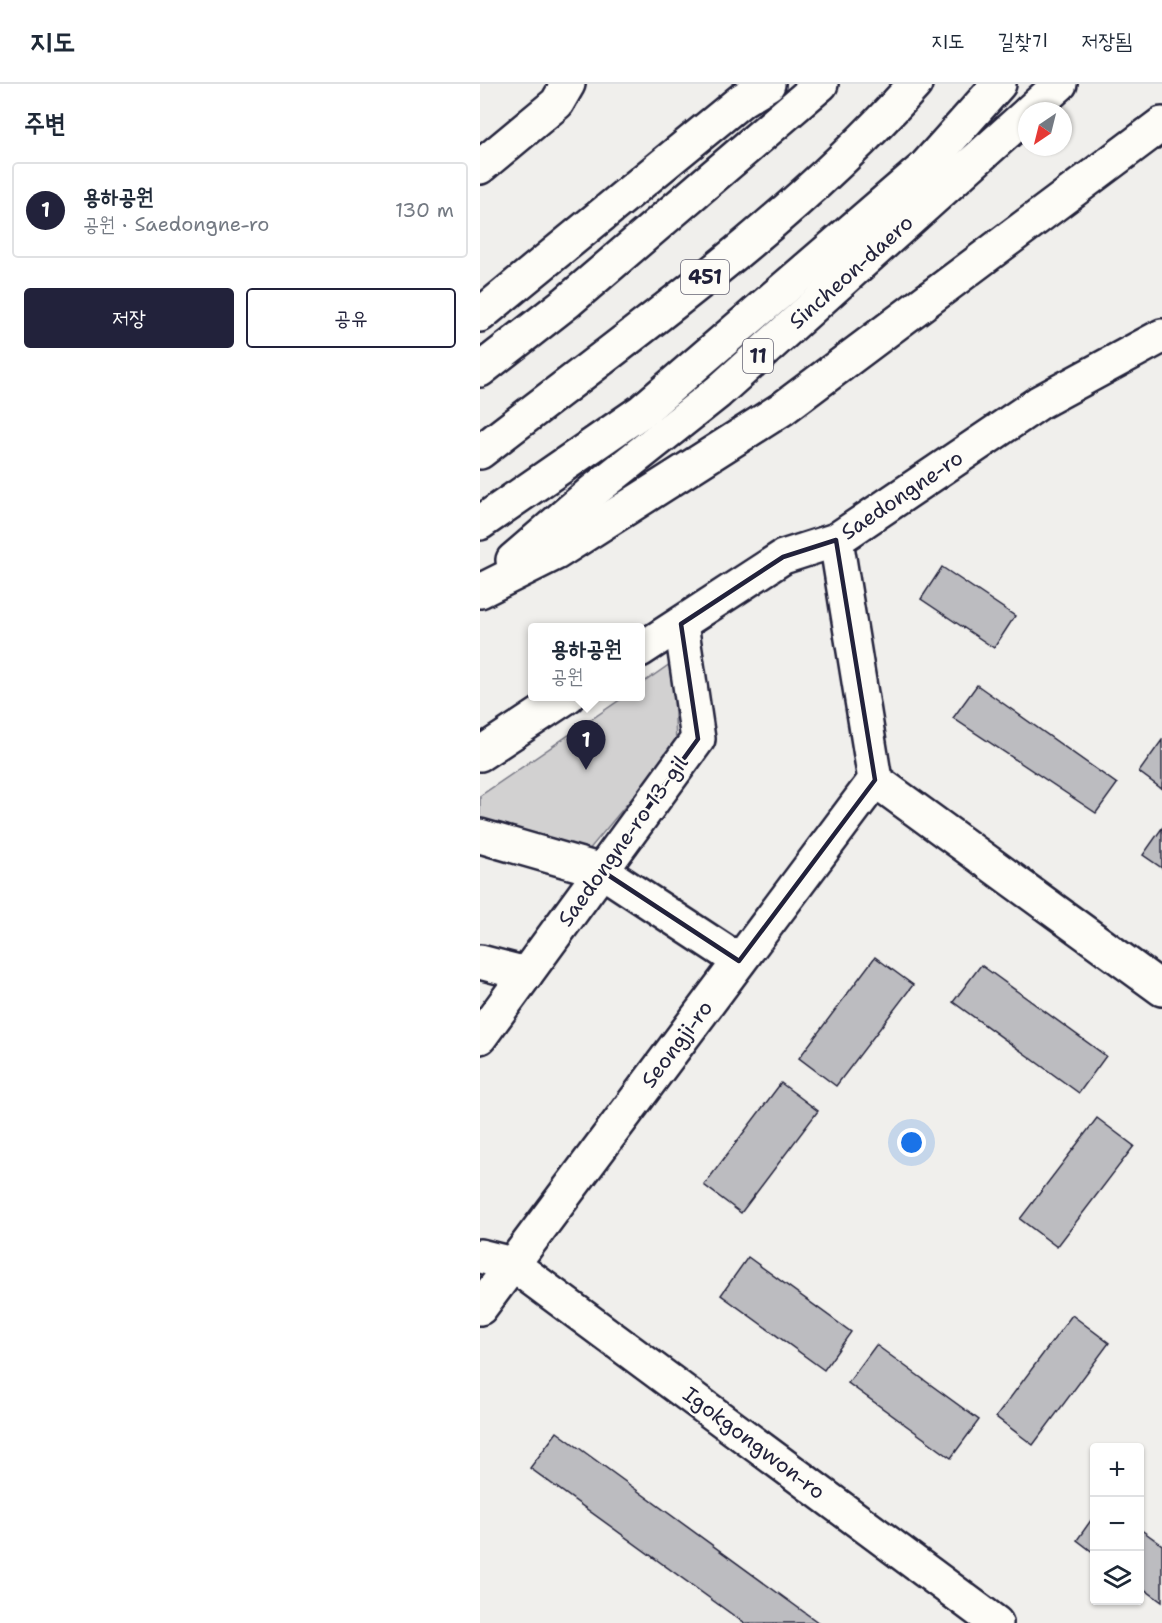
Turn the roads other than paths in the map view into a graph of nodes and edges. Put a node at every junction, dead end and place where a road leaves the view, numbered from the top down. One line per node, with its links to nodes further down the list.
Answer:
1 (568, 84): 10 (main road)
2 (768, 84): 11 (main road)
3 (821, 84): 13 (main road)
4 (915, 84): 14 (main road, 451)
5 (999, 84): 15 (main road)
6 (1060, 84): 7 (main road, Sincheon-daero / 11)
7 (1040, 102)
8 (1018, 122): 17 (main road, Sincheon-daero / 11)
9 (1162, 124): 17 (main road)
10 (480, 167)
11 (480, 315)
12 (1162, 336): 16 (main road, Saedongne-ro)
13 (480, 370)
14 (480, 452)
15 (480, 523)
16 (836, 540): 18 (main road, Saedongne-ro); 22 (main road)
17 (480, 590)
18 (681, 624): 19 (main road, Saedongne-ro); 24 (main road, Saedongne-ro 13-gil)
19 (645, 647)
20 (560, 701): 21 (main road)
21 (480, 754)
22 (875, 780): 25 (main road, Seongji-ro); 28 (main road)
23 (480, 836): 24 (main road)
24 (602, 871): 25 (main road); 27 (main road, Saedongne-ro 13-gil)
25 (739, 961): 31 (main road, Seongji-ro)
26 (480, 962): 27 (main road)
27 (526, 974): 29 (main road, Saedongne-ro 13-gil)
28 (1162, 989)
29 (480, 1037)
30 (480, 1256): 31 (main road)
31 (512, 1264): 32 (main road, Seongji-ro); 33 (main road, Igokgongwon-ro)
32 (480, 1308)
33 (996, 1623)

